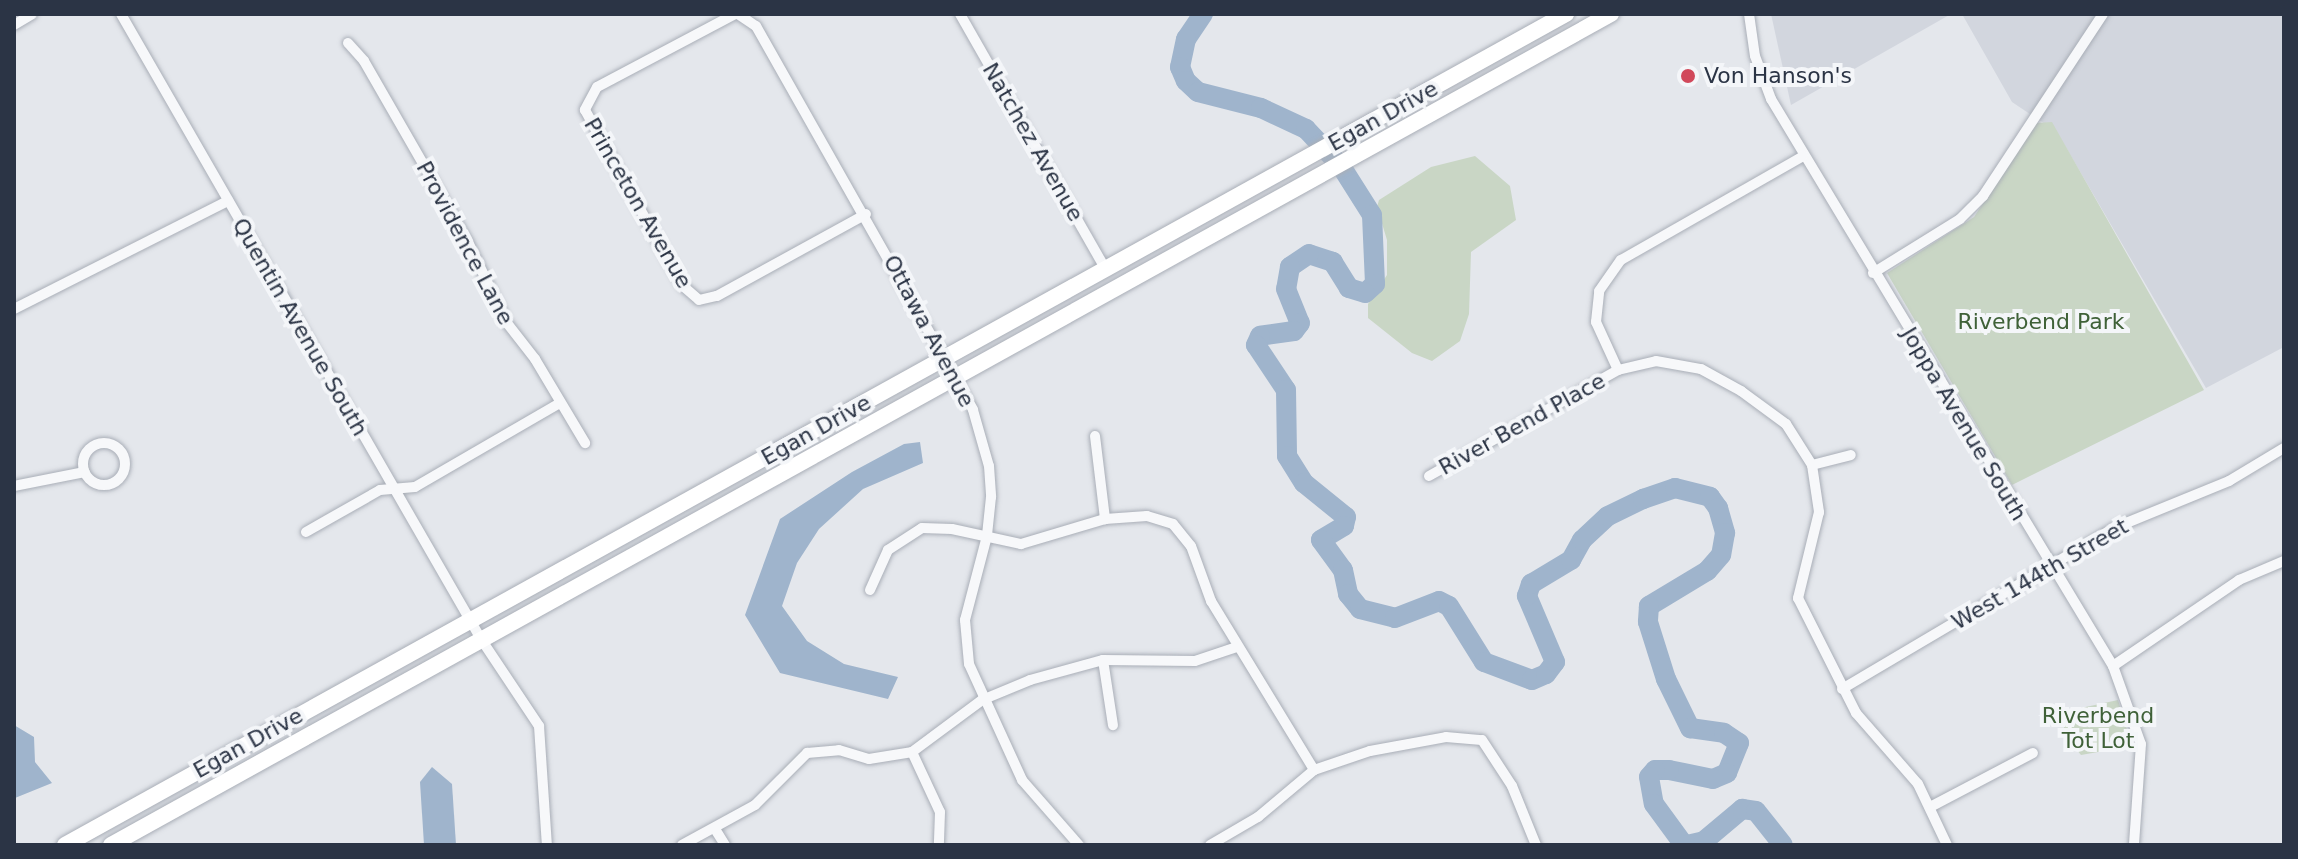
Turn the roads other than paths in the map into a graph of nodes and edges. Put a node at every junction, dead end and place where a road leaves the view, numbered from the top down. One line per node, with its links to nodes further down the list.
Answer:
1 (32, 14): 9 (street)
2 (121, 14): 12 (street, Quentin Avenue South)
3 (737, 14): 13 (street, Ottawa Avenue); 13 (street, Princeton Avenue)
4 (960, 14): 14 (street, Natchez Avenue)
5 (1566, 14): 14 (highway, Egan Drive)
6 (1611, 14): 19 (highway, Egan Drive)
7 (1749, 14): 11 (street, Joppa Avenue South)
8 (2103, 14): 15 (street)
9 (14, 25)
10 (348, 43): 20 (street, Providence Lane)
11 (1803, 156): 15 (street, Joppa Avenue South); 18 (street, River Bend Place)
12 (228, 201): 16 (street); 29 (street, Quentin Avenue South)
13 (866, 214): 17 (street, Ottawa Avenue)
14 (1106, 270): 17 (highway, Egan Drive)
15 (1873, 273): 34 (street, Joppa Avenue South)
16 (14, 309)
17 (946, 358): 19 (street, Ottawa Avenue); 36 (highway, Egan Drive)
18 (1618, 370): 25 (street); 27 (street, River Bend Place)
19 (958, 378): 32 (street, Ottawa Avenue); 37 (highway, Egan Drive)
20 (560, 403): 22 (street, Providence Lane); 29 (street)
21 (1095, 436): 30 (street)
22 (585, 443)
23 (2284, 448): 34 (street, West 144th Street)
24 (1851, 455): 25 (street)
25 (1812, 465): 41 (street)
26 (85, 472): 26 (street); 28 (street)
27 (1429, 476)
28 (14, 486)
29 (394, 489): 31 (street); 36 (street, Quentin Avenue South)
30 (1105, 519): 32 (street); 38 (street)
31 (306, 532)
32 (987, 536): 35 (street); 42 (street, Ottawa Avenue)
33 (2284, 561): 40 (street)
34 (2049, 567): 40 (street, Joppa Avenue South); 41 (street, West 144th Street)
35 (870, 590)
36 (471, 620): 37 (street, Quentin Avenue South); 49 (highway, Egan Drive)
37 (481, 639): 50 (highway, Egan Drive); 51 (street, Quentin Avenue South)
38 (1237, 647): 39 (street); 46 (street)
39 (1103, 660): 42 (street); 43 (street)
40 (2113, 666): 59 (street, Joppa Avenue South)
41 (1842, 689): 47 (street)
42 (982, 700): 44 (street); 55 (street, Ottawa Avenue)
43 (1113, 725)
44 (912, 752): 48 (street); 54 (street)
45 (2033, 753): 47 (street)
46 (1314, 770): 56 (street); 57 (street)
47 (1932, 806): 58 (street)
48 (715, 829): 52 (street); 53 (street)
49 (65, 845)
50 (111, 845)
51 (547, 845)
52 (682, 845)
53 (725, 845)
54 (939, 845)
55 (1079, 845)
56 (1210, 845)
57 (1536, 845)
58 (1947, 845)
59 (2134, 845)

